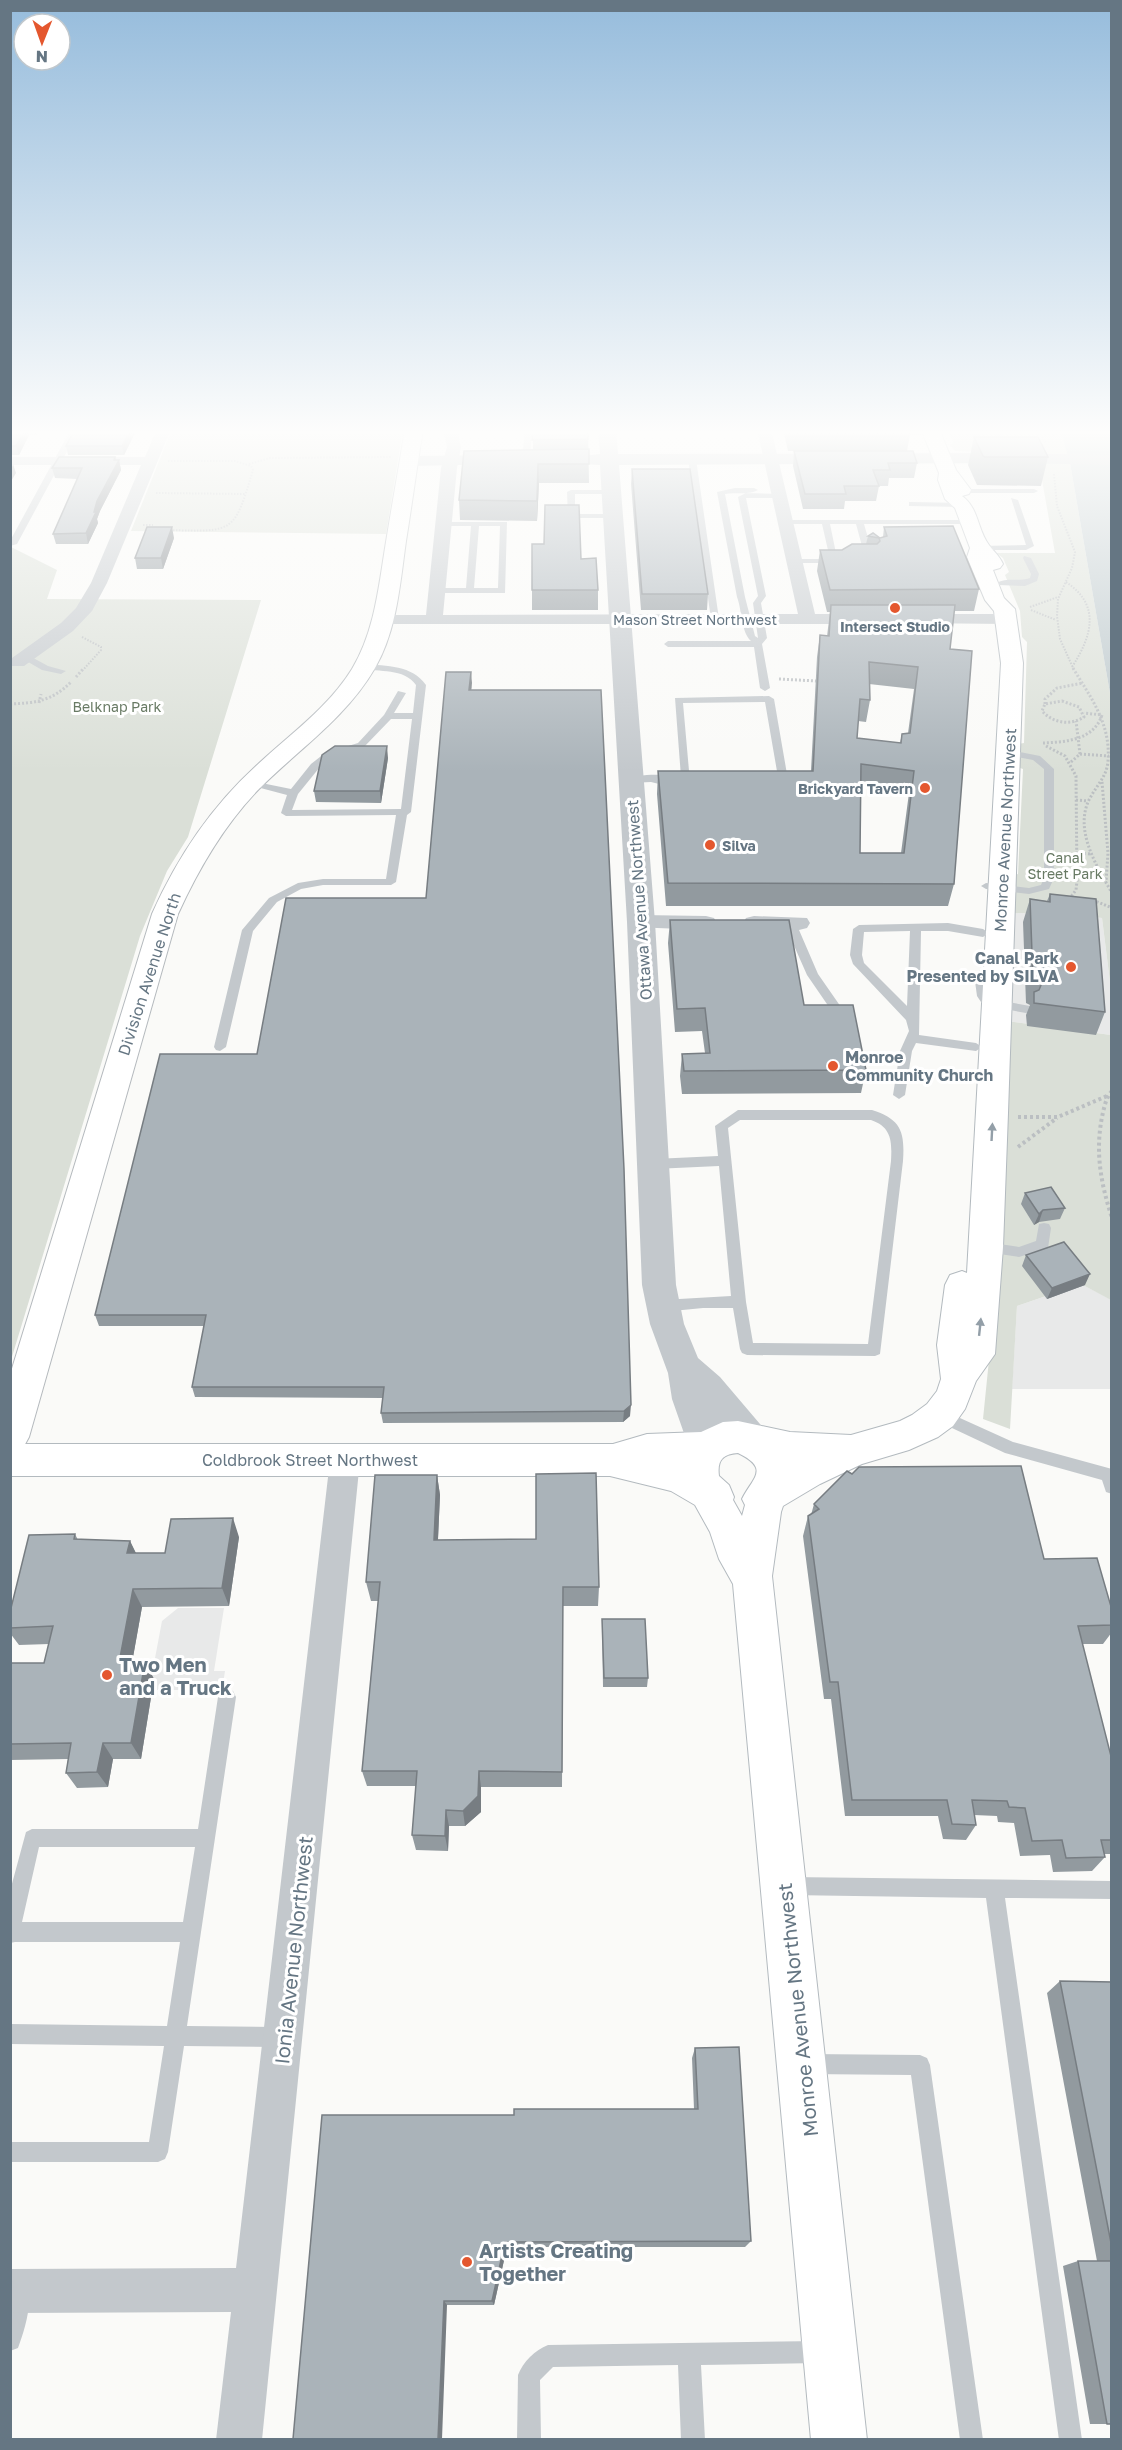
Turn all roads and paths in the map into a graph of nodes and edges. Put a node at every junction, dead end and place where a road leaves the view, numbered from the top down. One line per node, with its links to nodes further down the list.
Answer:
1 (119, 543): 40 (street)
2 (392, 543): 33 (main road, Division Avenue North)
3 (441, 543): 24 (street)
4 (474, 543): 25 (lane)
5 (503, 543): 25 (lane)
6 (615, 543): 27 (street, Ottawa Avenue Northwest)
7 (704, 543): 28 (lane)
8 (731, 543): 29 (lane)
9 (751, 543): 29 (lane)
10 (791, 543): 19 (street)
11 (830, 543): 20 (lane)
12 (865, 543): 17 (lane)
13 (978, 543): 16 (main road, Monroe Avenue Northwest)
14 (1029, 543): 16 (lane)
15 (1074, 543): 22 (path)
16 (980, 548): 23 (main road, Monroe Avenue Northwest); 36 (main road, Monroe Avenue Northwest)
17 (858, 557)
18 (1027, 558): 23 (lane)
19 (795, 561): 20 (lane); 30 (street)
20 (835, 561): 21 (lane)
21 (846, 561)
22 (1066, 582): 26 (path); 42 (path)
23 (1001, 583): 36 (main road, Monroe Avenue Northwest)
24 (437, 591): 25 (lane); 34 (street)
25 (470, 591)
26 (1059, 597): 35 (path); 35 (path)
27 (620, 619): 28 (street, Mason Street Northwest); 34 (street, Mason Street Northwest); 66 (street, Ottawa Avenue Northwest)
28 (715, 619): 29 (street, Mason Street Northwest)
29 (754, 619): 30 (street, Mason Street Northwest); 38 (lane)
30 (808, 619): 31 (street, Mason Street Northwest)
31 (878, 619)
32 (900, 619): 36 (street)
33 (384, 620): 34 (street, Mason Street Northwest); 41 (main road, Division Avenue North)
34 (434, 620)
35 (1056, 620): 42 (path)
36 (1006, 621): 50 (main road, Monroe Avenue Northwest)
37 (86, 631): 52 (path)
38 (758, 643): 39 (lane); 45 (lane)
39 (668, 644)
40 (22, 659): 43 (lane)
41 (364, 667): 58 (lane); 69 (main road, Division Avenue North)
42 (1072, 667): 46 (path)
43 (61, 671)
44 (816, 681): 45 (path)
45 (764, 683)
46 (1083, 683): 47 (path); 56 (path)
47 (1054, 690): 51 (path); 54 (path)
48 (401, 693): 57 (lane)
49 (41, 694): 52 (path)
50 (1003, 701): 62 (main road, Monroe Avenue Northwest); 78 (main road, Monroe Avenue Northwest)
51 (1062, 701): 54 (path); 55 (path)
52 (39, 703): 53 (path)
53 (10, 704)
54 (1045, 704): 59 (path)
55 (1084, 714): 56 (path); 59 (path)
56 (1102, 715): 60 (path); 64 (path)
57 (388, 716): 58 (lane); 70 (lane)
58 (418, 716): 73 (lane)
59 (1076, 722): 60 (path)
60 (1078, 738): 61 (path); 63 (path)
61 (1040, 743)
62 (1009, 753): 78 (main road, Monroe Avenue Northwest); 78 (lane)
63 (1080, 753): 64 (path); 65 (path)
64 (1109, 756): 68 (path)
65 (1071, 762)
66 (643, 780): 67 (lane); 84 (street, Ottawa Avenue Northwest)
67 (764, 780)
68 (1102, 781): 72 (path); 74 (path)
69 (251, 784): 70 (lane); 112 (main road, Division Avenue North)
70 (293, 793): 73 (lane)
71 (1076, 800): 72 (path)
72 (1088, 801): 76 (path)
73 (402, 812): 94 (lane)
74 (1109, 851): 77 (path)
75 (1076, 853): 76 (path)
76 (1090, 854): 77 (path)
77 (1106, 882): 79 (path)
78 (994, 887): 87 (main road, Monroe Avenue Northwest); 89 (main road, Monroe Avenue Northwest)
79 (1112, 893)
80 (1076, 898): 82 (path)
81 (1088, 899): 83 (path)
82 (1064, 902)
83 (1112, 908)
84 (641, 922): 85 (street); 103 (street, Ottawa Avenue Northwest)
85 (794, 923): 92 (lane)
86 (916, 927): 87 (lane); 91 (lane); 91 (lane)
87 (982, 933): 88 (main road, Monroe Avenue Northwest)
88 (980, 974): 89 (lane); 95 (main road, Monroe Avenue Northwest)
89 (997, 1004): 90 (lane); 106 (main road, Monroe Avenue Northwest, one-way to 89)
90 (1026, 1009)
91 (912, 1019): 93 (lane)
92 (845, 1022)
93 (913, 1038): 95 (lane); 97 (lane)
94 (220, 1047)
95 (976, 1047): 110 (main road, Monroe Avenue Northwest)
96 (1112, 1091): 98 (path)
97 (899, 1095)
98 (1108, 1095): 100 (path); 104 (path)
99 (1017, 1116): 100 (path)
100 (1058, 1118): 101 (path)
101 (1015, 1149)
102 (724, 1161): 103 (lane); 107 (lane); 107 (lane)
103 (654, 1164): 108 (street, Ottawa Avenue Northwest)
104 (1112, 1218)
105 (1044, 1228): 106 (lane)
106 (987, 1247): 110 (main road, Monroe Avenue Northwest, one-way to 106)
107 (739, 1302): 108 (lane)
108 (662, 1306): 109 (street, Ottawa Avenue Northwest)
109 (685, 1368): 113 (street, Ottawa Avenue Northwest); 114 (street, Ottawa Avenue Northwest)
110 (959, 1379): 111 (main road, Monroe Avenue Northwest)
111 (940, 1415): 115 (main road, Monroe Avenue Northwest); 119 (lane)
112 (10, 1437)
113 (752, 1441): 114 (main road, Monroe Avenue Northwest); 115 (main road, Monroe Avenue Northwest); 121 (main road, Ottawa Avenue Northwest)
114 (706, 1448): 118 (main road, Coldbrook Street Northwest); 120 (main road, Monroe Avenue Northwest)
115 (855, 1450): 121 (main road, Monroe Avenue Northwest)
116 (10, 1460): 117 (main road, Coldbrook Street Northwest)
117 (345, 1460): 118 (main road, Coldbrook Street Northwest); 132 (street, Ionia Avenue Northwest)
118 (610, 1460): 120 (main road, Coldbrook Street Northwest)
119 (1112, 1487)
120 (708, 1491): 121 (main road, Coldbrook Street Northwest); 122 (main road, Monroe Avenue Northwest)
121 (767, 1494): 122 (main road, Monroe Avenue Northwest)
122 (753, 1581): 125 (main road, Monroe Avenue Northwest)
123 (227, 1697): 124 (lane)
124 (206, 1838): 128 (lane); 129 (lane)
125 (784, 1886): 126 (lane); 133 (main road, Monroe Avenue Northwest)
126 (994, 1888): 127 (lane); 145 (lane)
127 (1112, 1890)
128 (192, 1932): 129 (lane); 131 (lane)
129 (11, 1933)
130 (10, 2034): 131 (lane)
131 (176, 2036): 132 (lane); 134 (lane)
132 (283, 2037): 135 (street, Ionia Avenue Northwest)
133 (802, 2064): 138 (main road, Monroe Avenue Northwest); 144 (lane)
134 (10, 2152)
135 (255, 2290): 136 (street); 140 (street, Ionia Avenue Northwest)
136 (15, 2291): 137 (lane)
137 (10, 2340)
138 (831, 2352): 139 (lane); 143 (main road, Monroe Avenue Northwest)
139 (689, 2353): 141 (lane); 142 (lane)
140 (239, 2439)
141 (530, 2439)
142 (693, 2439)
143 (839, 2439)
144 (972, 2439)
145 (1071, 2439)

